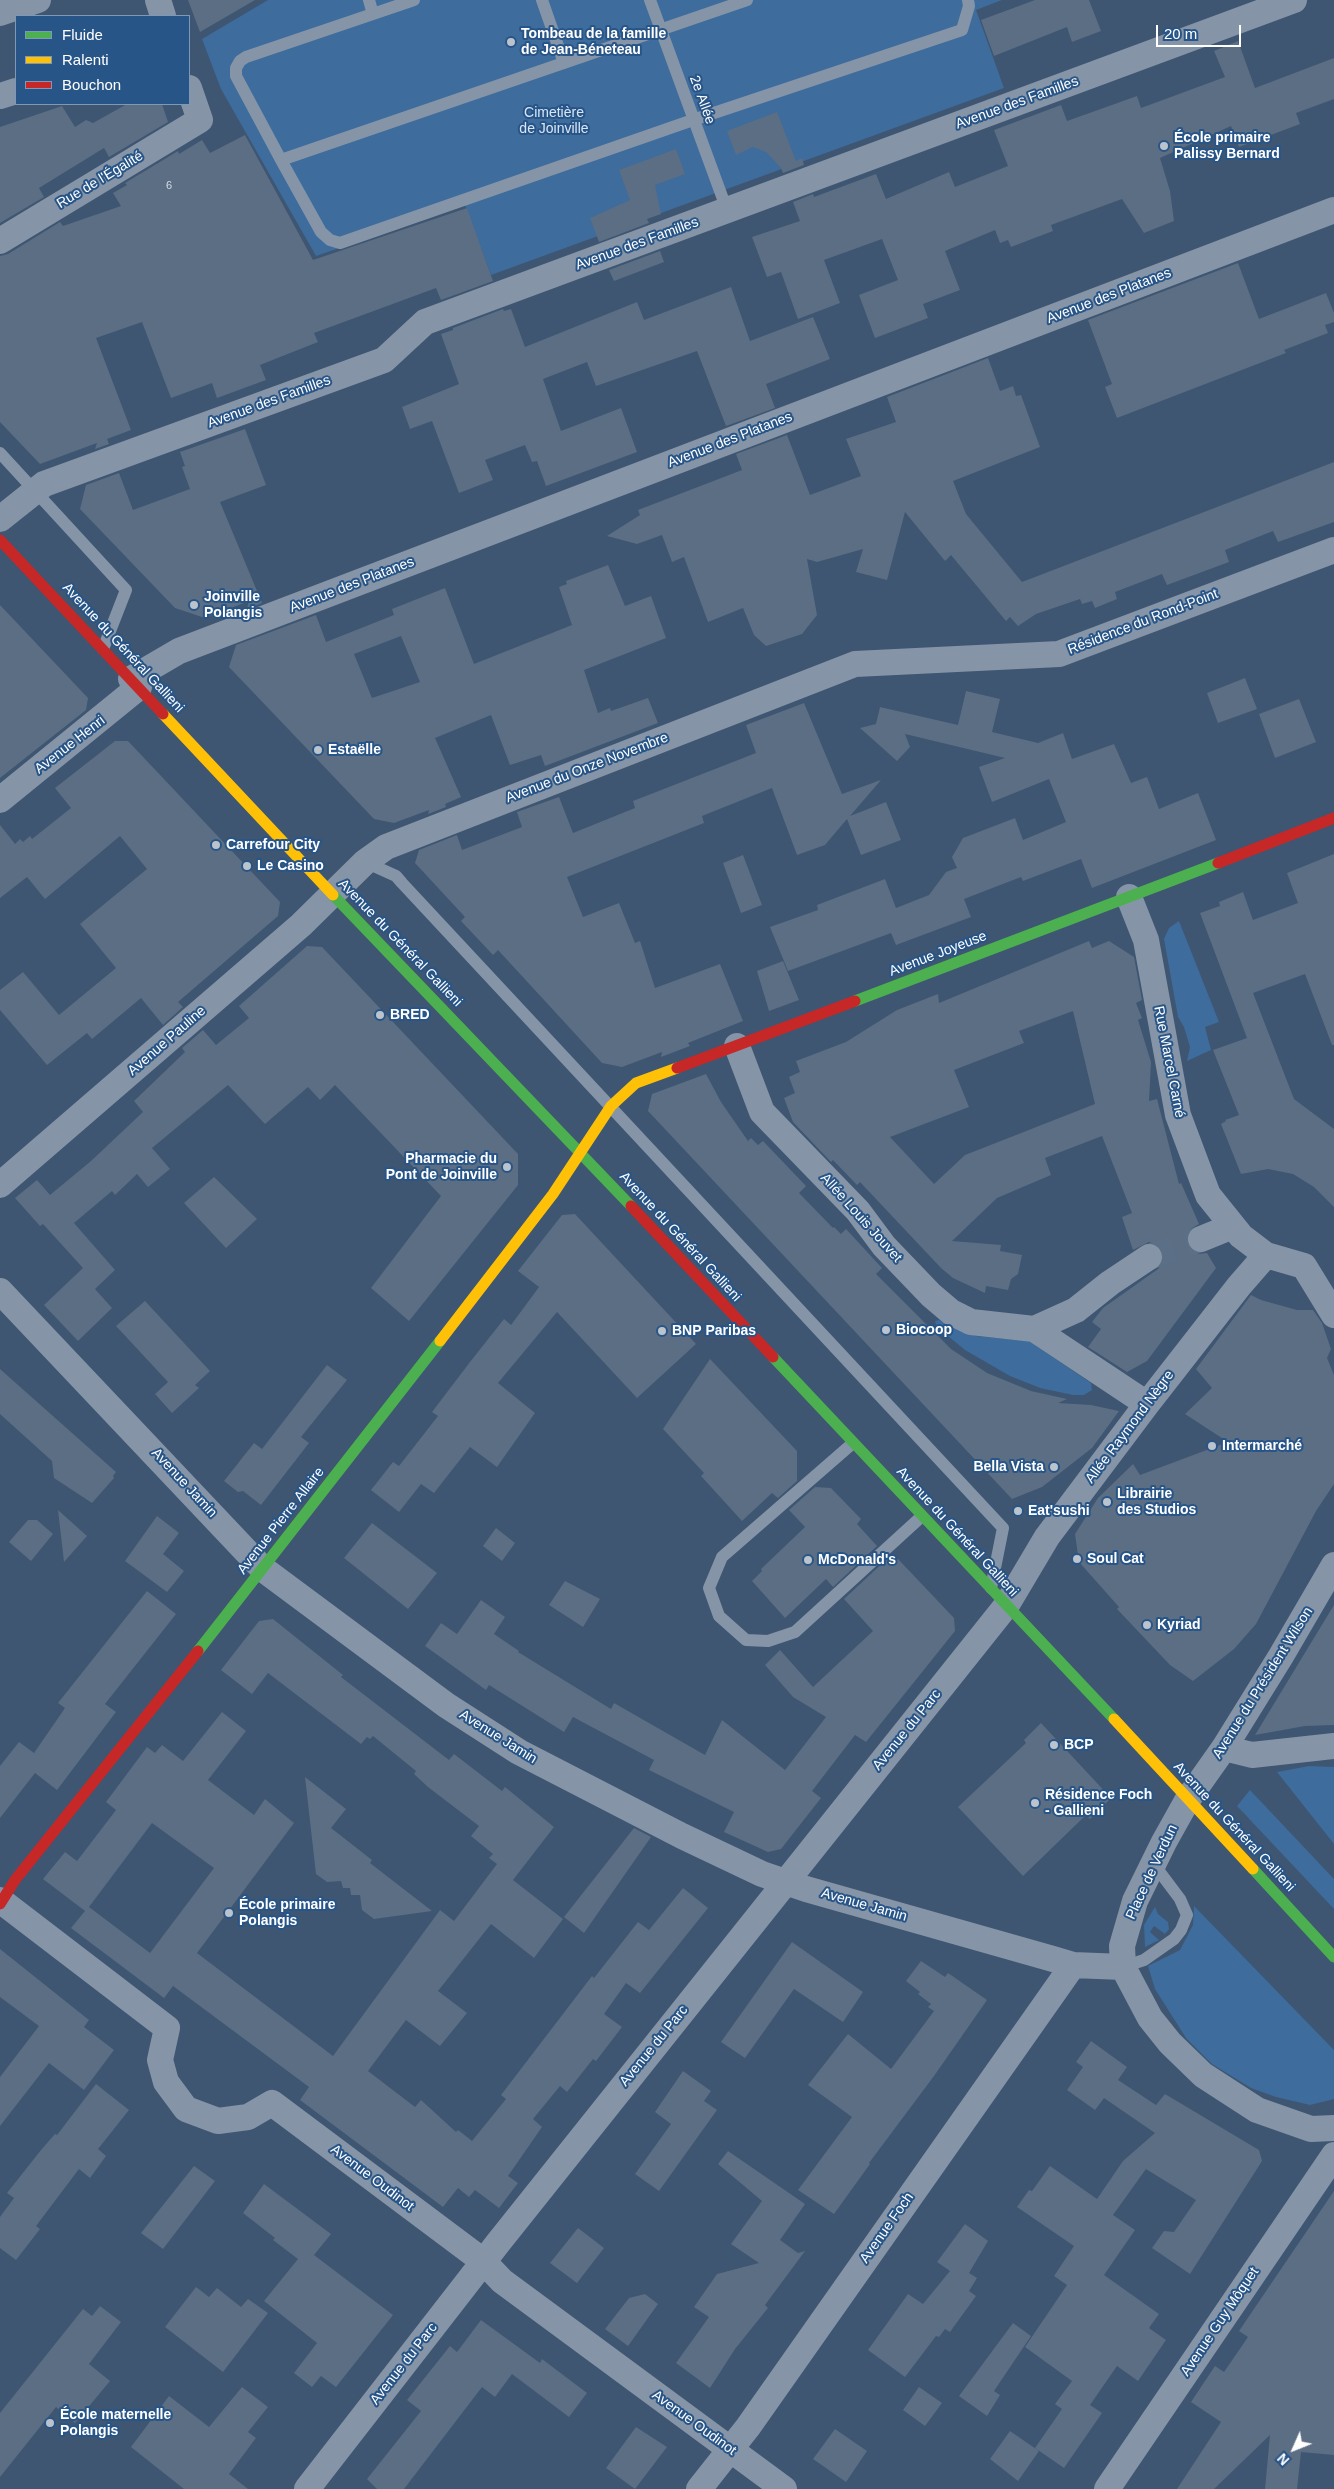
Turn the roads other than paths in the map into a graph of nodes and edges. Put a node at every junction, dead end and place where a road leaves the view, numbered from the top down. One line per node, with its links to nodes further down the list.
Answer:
1 (158, 0): 12 (street)
2 (368, 0): 11 (lane)
3 (414, 0): 11 (lane)
4 (542, 0): 14 (lane)
5 (650, 0): 13 (lane, 2e Allée)
6 (747, 0): 13 (lane)
7 (968, 0): 18 (lane)
8 (1294, 0): 20 (street, Avenue des Familles)
9 (32, 6): 10 (street)
10 (0, 13)
11 (373, 14): 19 (lane)
12 (163, 15)
13 (660, 30): 14 (lane); 18 (lane, 2e Allée)
14 (564, 63): 19 (lane)
15 (15, 91): 17 (street)
16 (190, 91): 22 (street, Rue de l'Égalité)
17 (0, 96)
18 (693, 120): 19 (lane); 20 (lane, 2e Allée)
19 (281, 160)
20 (727, 210): 24 (street, Avenue des Familles)
21 (1334, 210): 30 (street, Avenue des Platanes)
22 (0, 241)
23 (0, 453): 24 (lane)
24 (35, 491): 25 (street, Avenue des Familles); 28 (lane)
25 (0, 519)
26 (0, 540): 28 (main road, Avenue du Général Gallieni)
27 (1334, 550): 29 (street, Résidence du Rond-Point)
28 (103, 650): 30 (main road, Avenue du Général Gallieni)
29 (855, 664): 33 (street, Avenue du Onze Novembre)
30 (135, 683): 31 (street, Avenue Henri); 34 (main road, Avenue du Général Gallieni)
31 (0, 800)
32 (1334, 818): 35 (main road, Avenue Joyeuse)
33 (365, 862): 34 (street, Avenue du Onze Novembre); 37 (lane)
34 (333, 895): 38 (main road, Avenue du Général Gallieni); 39 (street, Avenue Pauline)
35 (1129, 897): 36 (main road, Avenue Joyeuse); 40 (street, Rue Marcel Carné)
36 (737, 1046): 37 (main road, Avenue Joyeuse); 46 (street, Allée Louis Jouvet)
37 (612, 1106): 38 (main road, Avenue Joyeuse); 52 (lane)
38 (580, 1152): 48 (main road, Avenue du Général Gallieni); 51 (main road, Avenue Pierre Allaire)
39 (0, 1185)
40 (1234, 1226): 41 (street); 42 (street, Rue Marcel Carné)
41 (1201, 1240)
42 (1266, 1255): 45 (street, Rue Marcel Carné); 47 (street, Allée Raymond Nègre)
43 (1149, 1257): 46 (street)
44 (0, 1291): 51 (street, Avenue Jamin)
45 (1334, 1315)
46 (1034, 1330): 47 (street, Allée Louis Jouvet)
47 (1146, 1404): 52 (street, Allée Raymond Nègre)
48 (853, 1443): 49 (main road, Avenue du Général Gallieni); 49 (lane)
49 (921, 1517): 52 (main road, Avenue du Général Gallieni)
50 (1334, 1565): 54 (street, Avenue du Président Wilson)
51 (263, 1569): 57 (street, Avenue Jamin); 58 (main road, Avenue Pierre Allaire)
52 (998, 1598): 55 (main road, Avenue du Général Gallieni); 57 (street, Avenue du Parc)
53 (1334, 1746): 54 (street)
54 (1224, 1748): 55 (street, Avenue du Président Wilson)
55 (1188, 1799): 56 (street, Place de Verdun); 59 (main road, Avenue du Général Gallieni)
56 (1153, 1863): 61 (street, Place de Verdun); 61 (lane)
57 (786, 1881): 60 (street, Avenue Jamin); 64 (street, Avenue du Parc)
58 (1, 1901): 64 (street, Avenue Oudinot)
59 (1334, 1957)
60 (1073, 1964): 61 (street, Avenue Jamin); 65 (street, Avenue Foch)
61 (1122, 1967): 62 (street)
62 (1334, 2128)
63 (1334, 2155): 69 (street, Avenue Guy Môquet)
64 (483, 2261): 65 (street, Avenue Oudinot); 66 (street, Avenue du Parc)
65 (730, 2450): 67 (street, Avenue Foch); 68 (street, Avenue Oudinot)
66 (307, 2489)
67 (699, 2489)
68 (784, 2489)
69 (1107, 2489)

